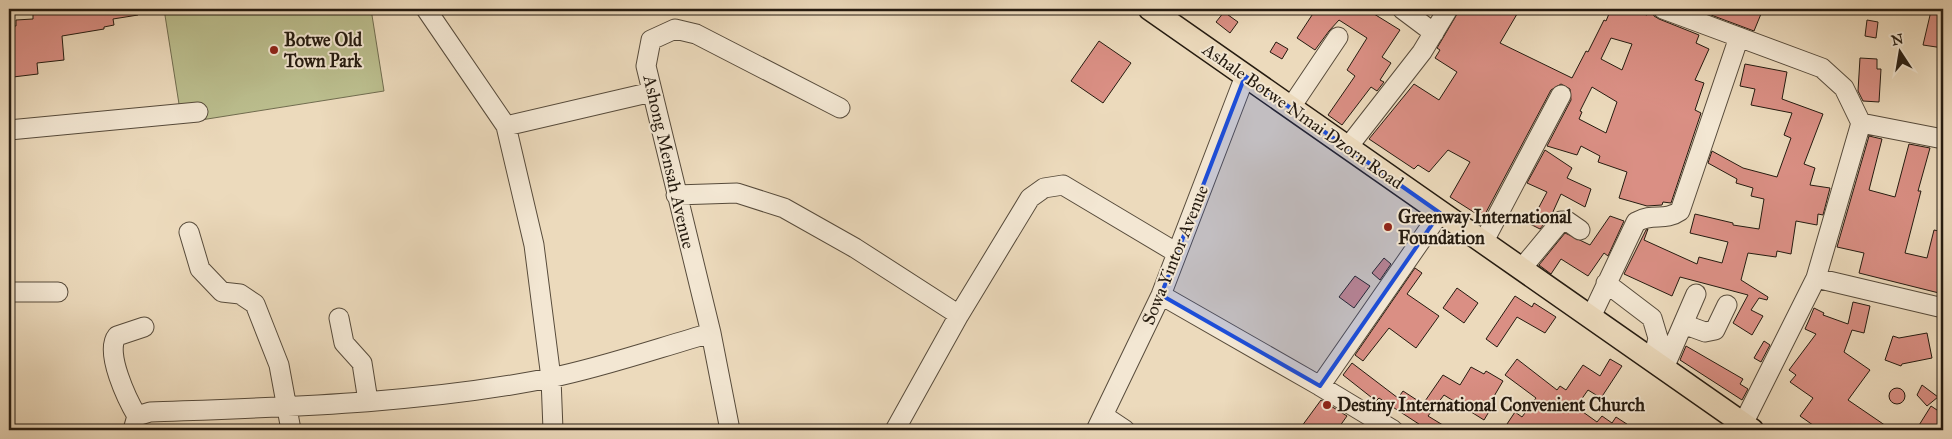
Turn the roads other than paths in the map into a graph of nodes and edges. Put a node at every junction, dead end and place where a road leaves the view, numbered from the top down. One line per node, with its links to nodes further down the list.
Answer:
1 (426, 9): 16 (street)
2 (1150, 9): 9 (main road, Ashale Botwe Nmai Dzorn Road)
3 (1402, 9): 6 (street)
4 (1448, 9): 6 (street)
5 (1663, 9): 8 (street)
6 (1434, 33): 19 (street)
7 (1338, 37): 12 (street)
8 (1739, 37): 15 (street); 28 (street)
9 (1245, 76): 12 (main road, Ashale Botwe Nmai Dzorn Road); 25 (street, Sowa Yintor Avenue)
10 (652, 92): 13 (street, Ashong Mensah Avenue); 16 (street); 20 (street, Ashong Mensah Avenue)
11 (1561, 95): 24 (street)
12 (1291, 107): 19 (main road, Ashale Botwe Nmai Dzorn Road)
13 (840, 108)
14 (198, 112): 17 (street)
15 (1861, 124): 18 (street); 27 (street)
16 (506, 126): 42 (street)
17 (9, 130)
18 (1943, 139)
19 (1348, 146): 21 (main road, Ashale Botwe Nmai Dzorn Road)
20 (676, 195): 35 (street); 40 (street, Ashong Mensah Avenue)
21 (1440, 213): 24 (main road, Ashale Botwe Nmai Dzorn Road); 43 (street)
22 (1580, 230): 26 (street)
23 (189, 232): 45 (street)
24 (1484, 241): 26 (main road, Ashale Botwe Nmai Dzorn Road)
25 (1177, 253): 32 (street, Sowa Yintor Avenue); 35 (street)
26 (1522, 268): 36 (main road, Ashale Botwe Nmai Dzorn Road)
27 (1816, 278): 34 (street); 48 (street)
28 (1606, 284): 36 (street); 41 (street)
29 (9, 292): 30 (street)
30 (58, 292)
31 (1696, 294): 38 (street)
32 (1162, 295): 43 (street); 47 (street, Sowa Yintor Avenue)
33 (1727, 305): 38 (street)
34 (1943, 308)
35 (959, 315): 52 (street)
36 (1591, 317): 41 (main road, Ashale Botwe Nmai Dzorn Road)
37 (339, 318): 44 (street)
38 (1683, 324): 41 (street)
39 (144, 327): 46 (street)
40 (711, 333): 42 (street); 51 (street, Ashong Mensah Avenue)
41 (1659, 364): 48 (main road, Ashale Botwe Nmai Dzorn Road)
42 (551, 378): 44 (street); 50 (street)
43 (1320, 386): 54 (street)
44 (368, 401): 45 (street)
45 (287, 406): 46 (street); 49 (street)
46 (135, 423)
47 (1100, 423): 53 (street)
48 (1745, 428)
49 (291, 430)
50 (553, 430)
51 (730, 430)
52 (895, 430)
53 (1125, 430)
54 (1393, 430)

